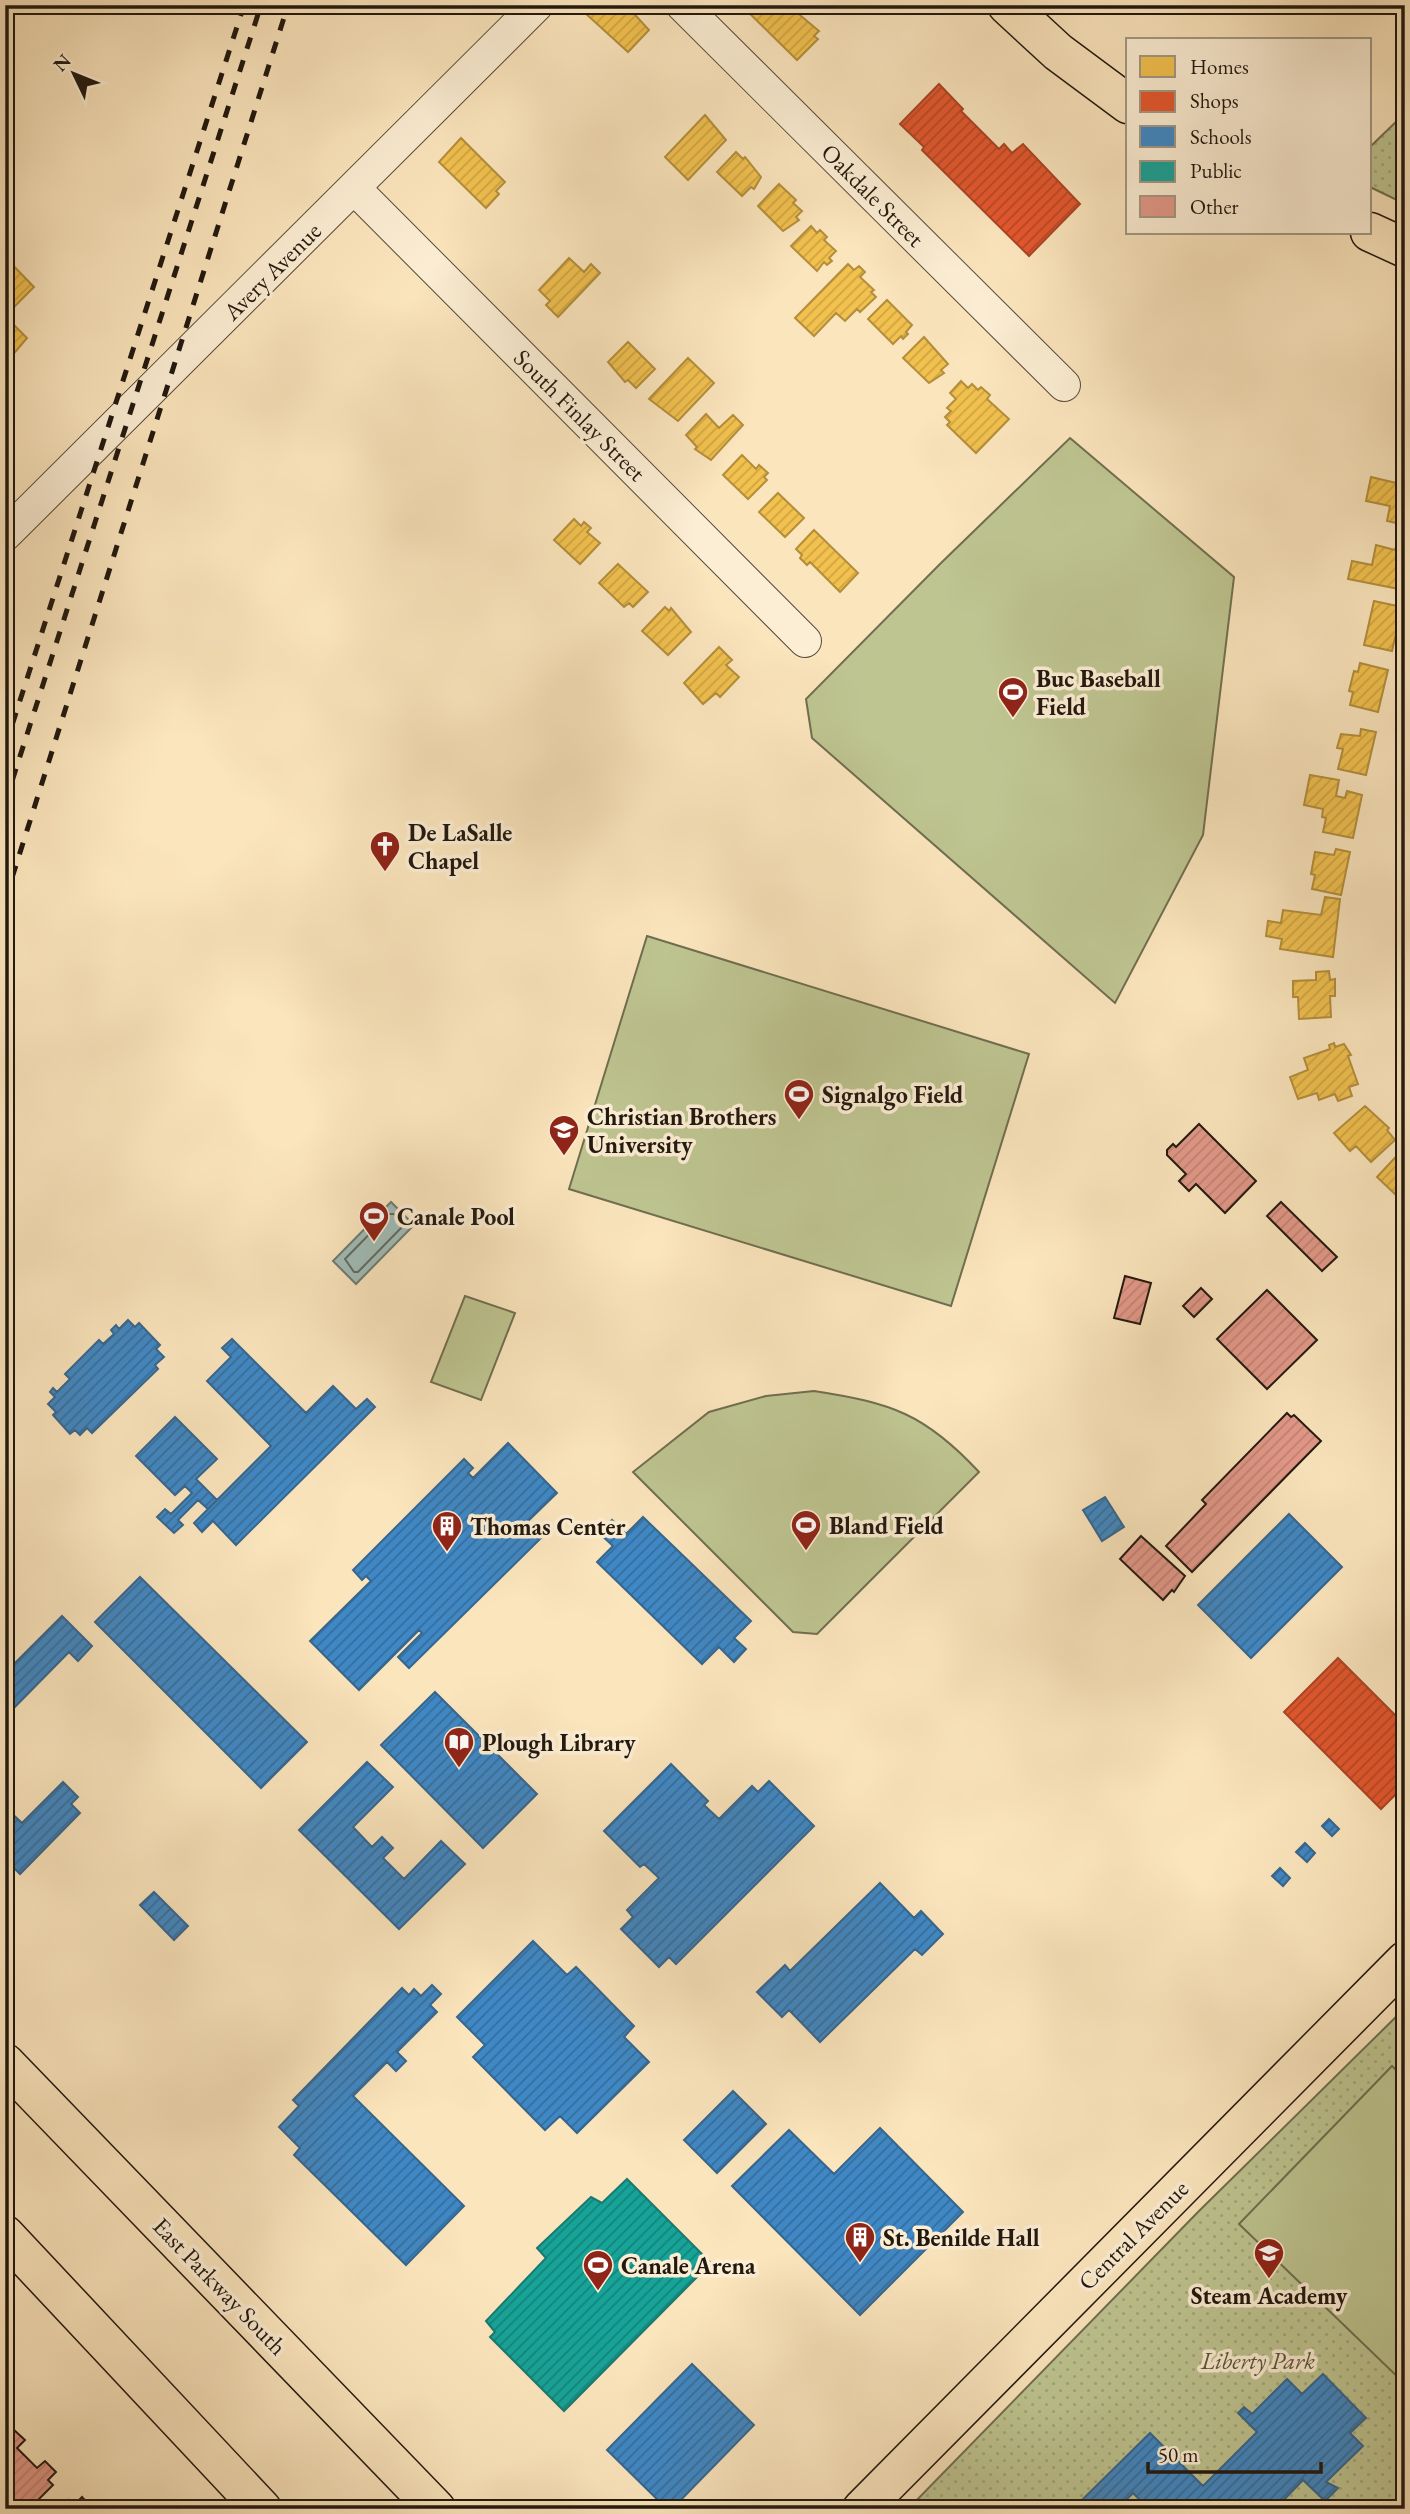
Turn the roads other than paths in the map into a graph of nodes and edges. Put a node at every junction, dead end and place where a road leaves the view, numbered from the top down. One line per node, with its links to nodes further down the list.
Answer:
1 (537, 5): 5 (street, Avery Avenue)
2 (682, 5): 8 (street, Oakdale Street)
3 (1007, 5): 4 (main road)
4 (1126, 103)
5 (355, 189): 9 (street, Avery Avenue); 10 (street, South Finlay Street)
6 (1372, 233): 7 (main road)
7 (1405, 248)
8 (1064, 385)
9 (5, 535)
10 (805, 641)
11 (1405, 1961): 16 (main road, Central Avenue)
12 (5, 2063): 15 (main road, East Parkway South)
13 (5, 2235): 14 (main road)
14 (262, 2509)
15 (436, 2509)
16 (862, 2509)

